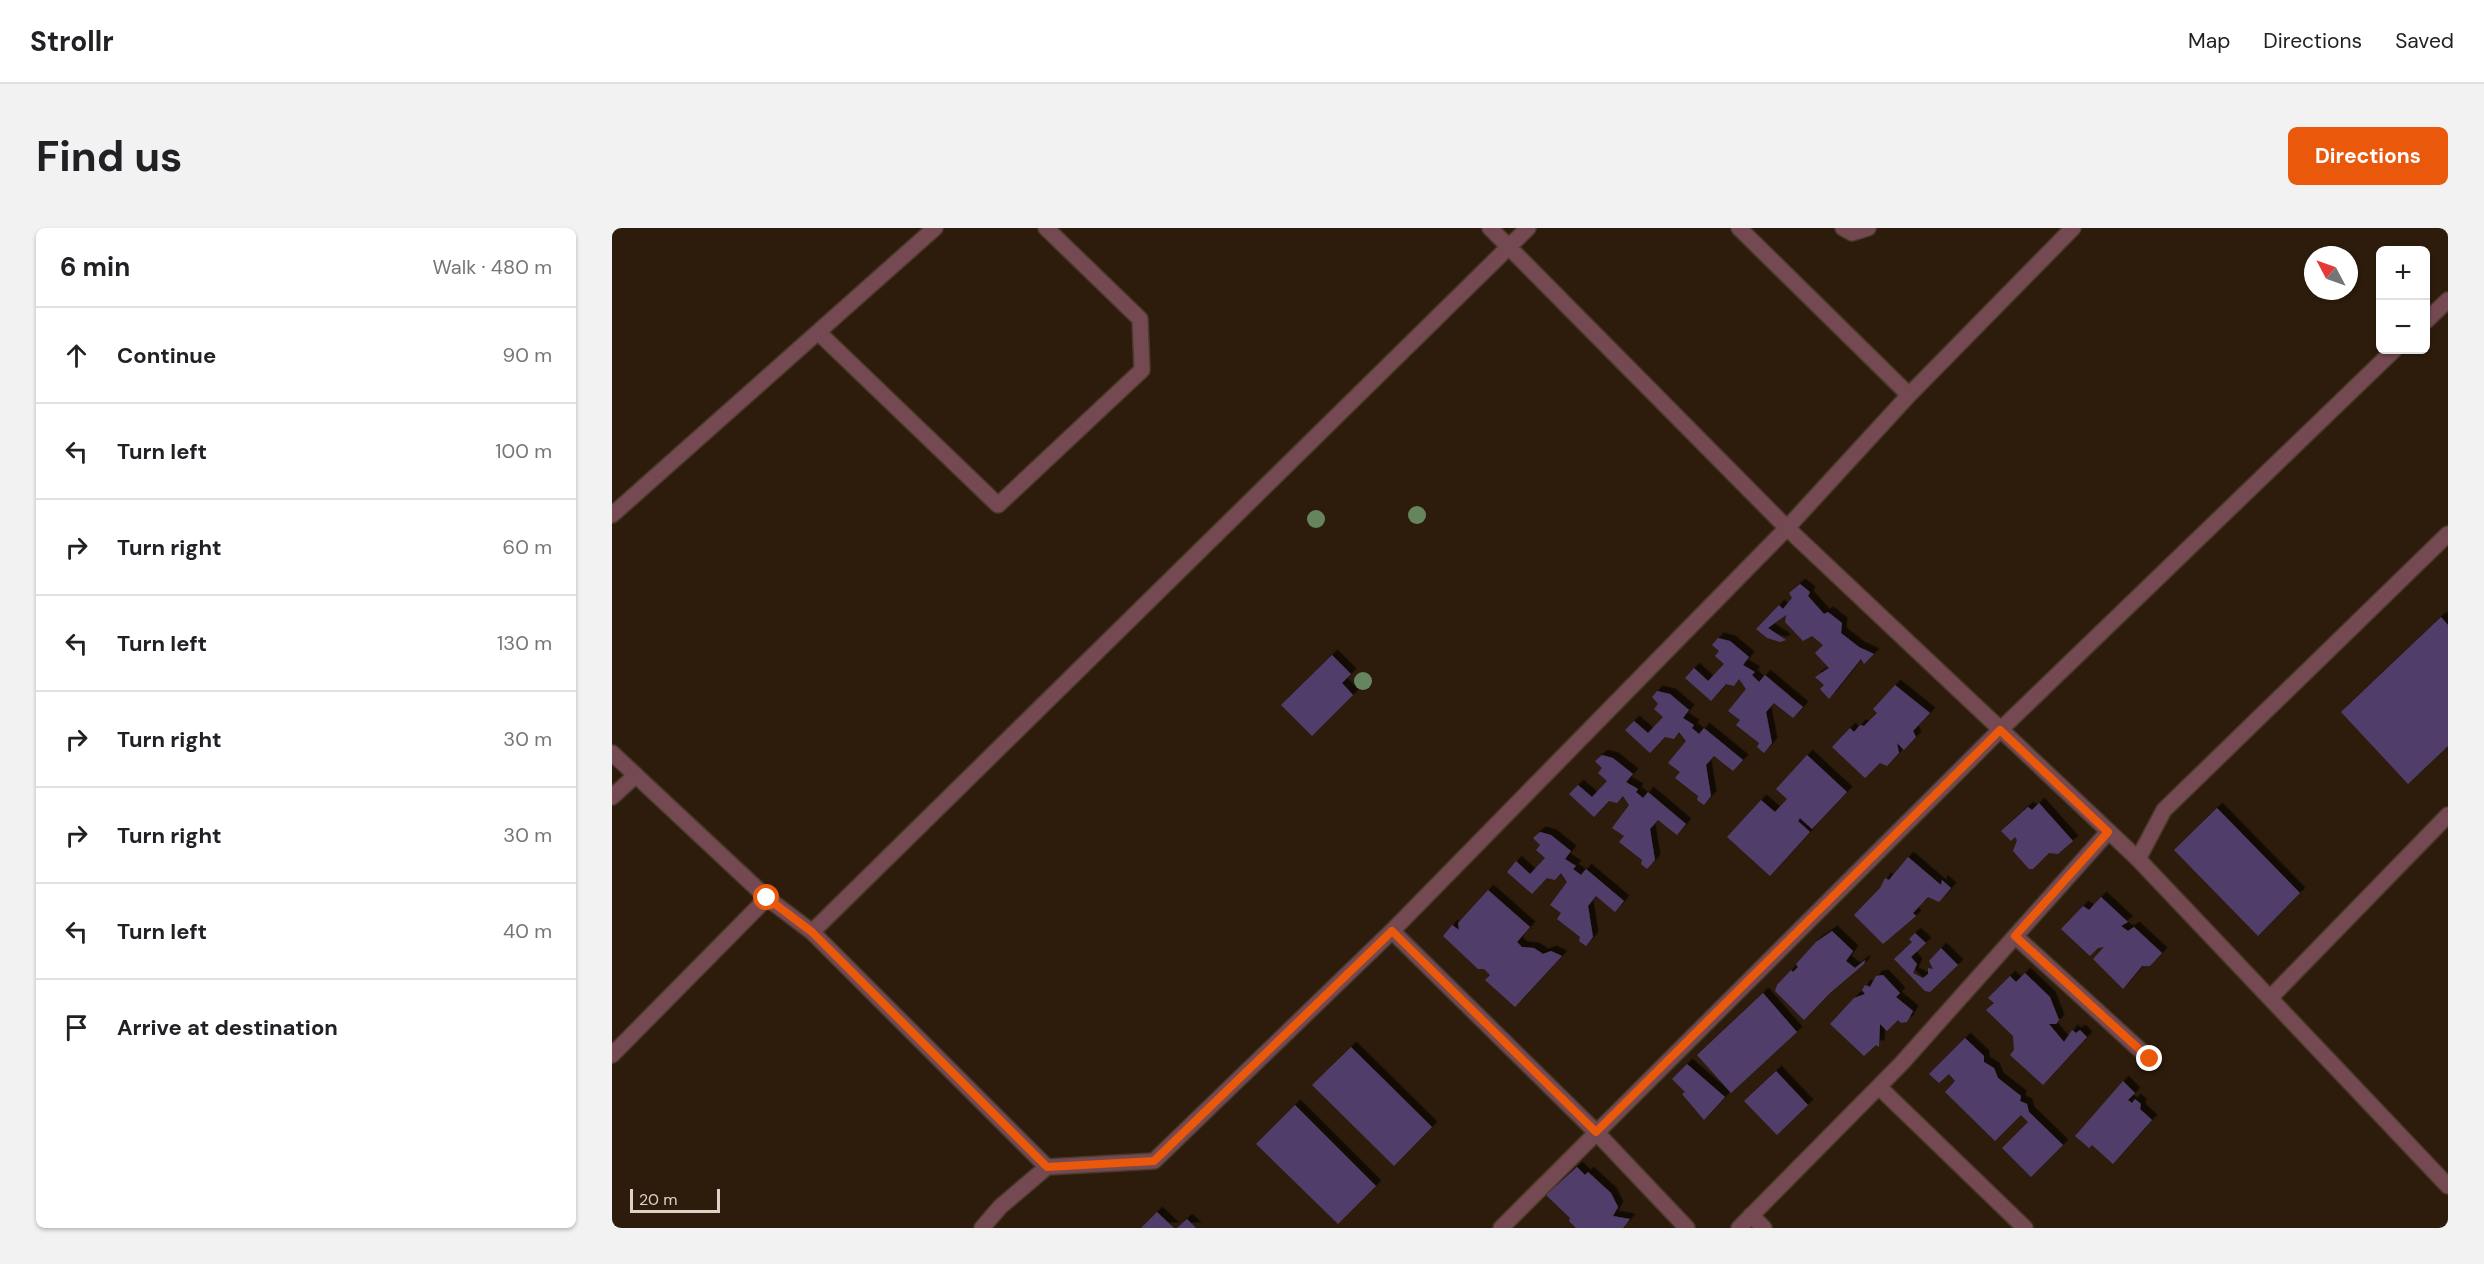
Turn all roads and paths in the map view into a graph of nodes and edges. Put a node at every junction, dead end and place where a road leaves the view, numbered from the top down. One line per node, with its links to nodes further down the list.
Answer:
1 (935, 228): 12 (street)
2 (1046, 228): 12 (street)
3 (1490, 228): 9 (street)
4 (1528, 228): 9 (street)
5 (1739, 228): 14 (street)
6 (1843, 228): 7 (street)
7 (1868, 228)
8 (2073, 228): 14 (street)
9 (1509, 246): 16 (street); 27 (street)
10 (2448, 300): 11 (street)
11 (2430, 317)
12 (818, 332): 15 (street)
13 (2390, 354): 18 (street)
14 (1909, 395): 16 (street)
15 (612, 515)
16 (1787, 528): 18 (street); 26 (street)
17 (2448, 534): 24 (street)
18 (2000, 730): 23 (street); 33 (street)
19 (612, 753): 20 (street)
20 (636, 776): 21 (street); 25 (street)
21 (612, 797)
22 (2448, 815): 29 (street)
23 (2108, 832): 24 (street); 28 (street)
24 (2138, 859): 29 (street)
25 (767, 898): 27 (street); 30 (street)
26 (1392, 931): 33 (street); 34 (street)
27 (812, 932): 34 (street)
28 (2015, 936): 31 (street); 32 (street)
29 (2270, 998): 35 (street)
30 (612, 1055)
31 (2150, 1059)
32 (1879, 1087): 36 (street); 42 (street)
33 (1596, 1132): 38 (street); 39 (street)
34 (1047, 1167): 37 (street)
35 (2448, 1186)
36 (1751, 1215): 40 (street); 41 (street)
37 (982, 1228)
38 (1502, 1228)
39 (1687, 1228)
40 (1738, 1228)
41 (1764, 1228)
42 (2025, 1228)

